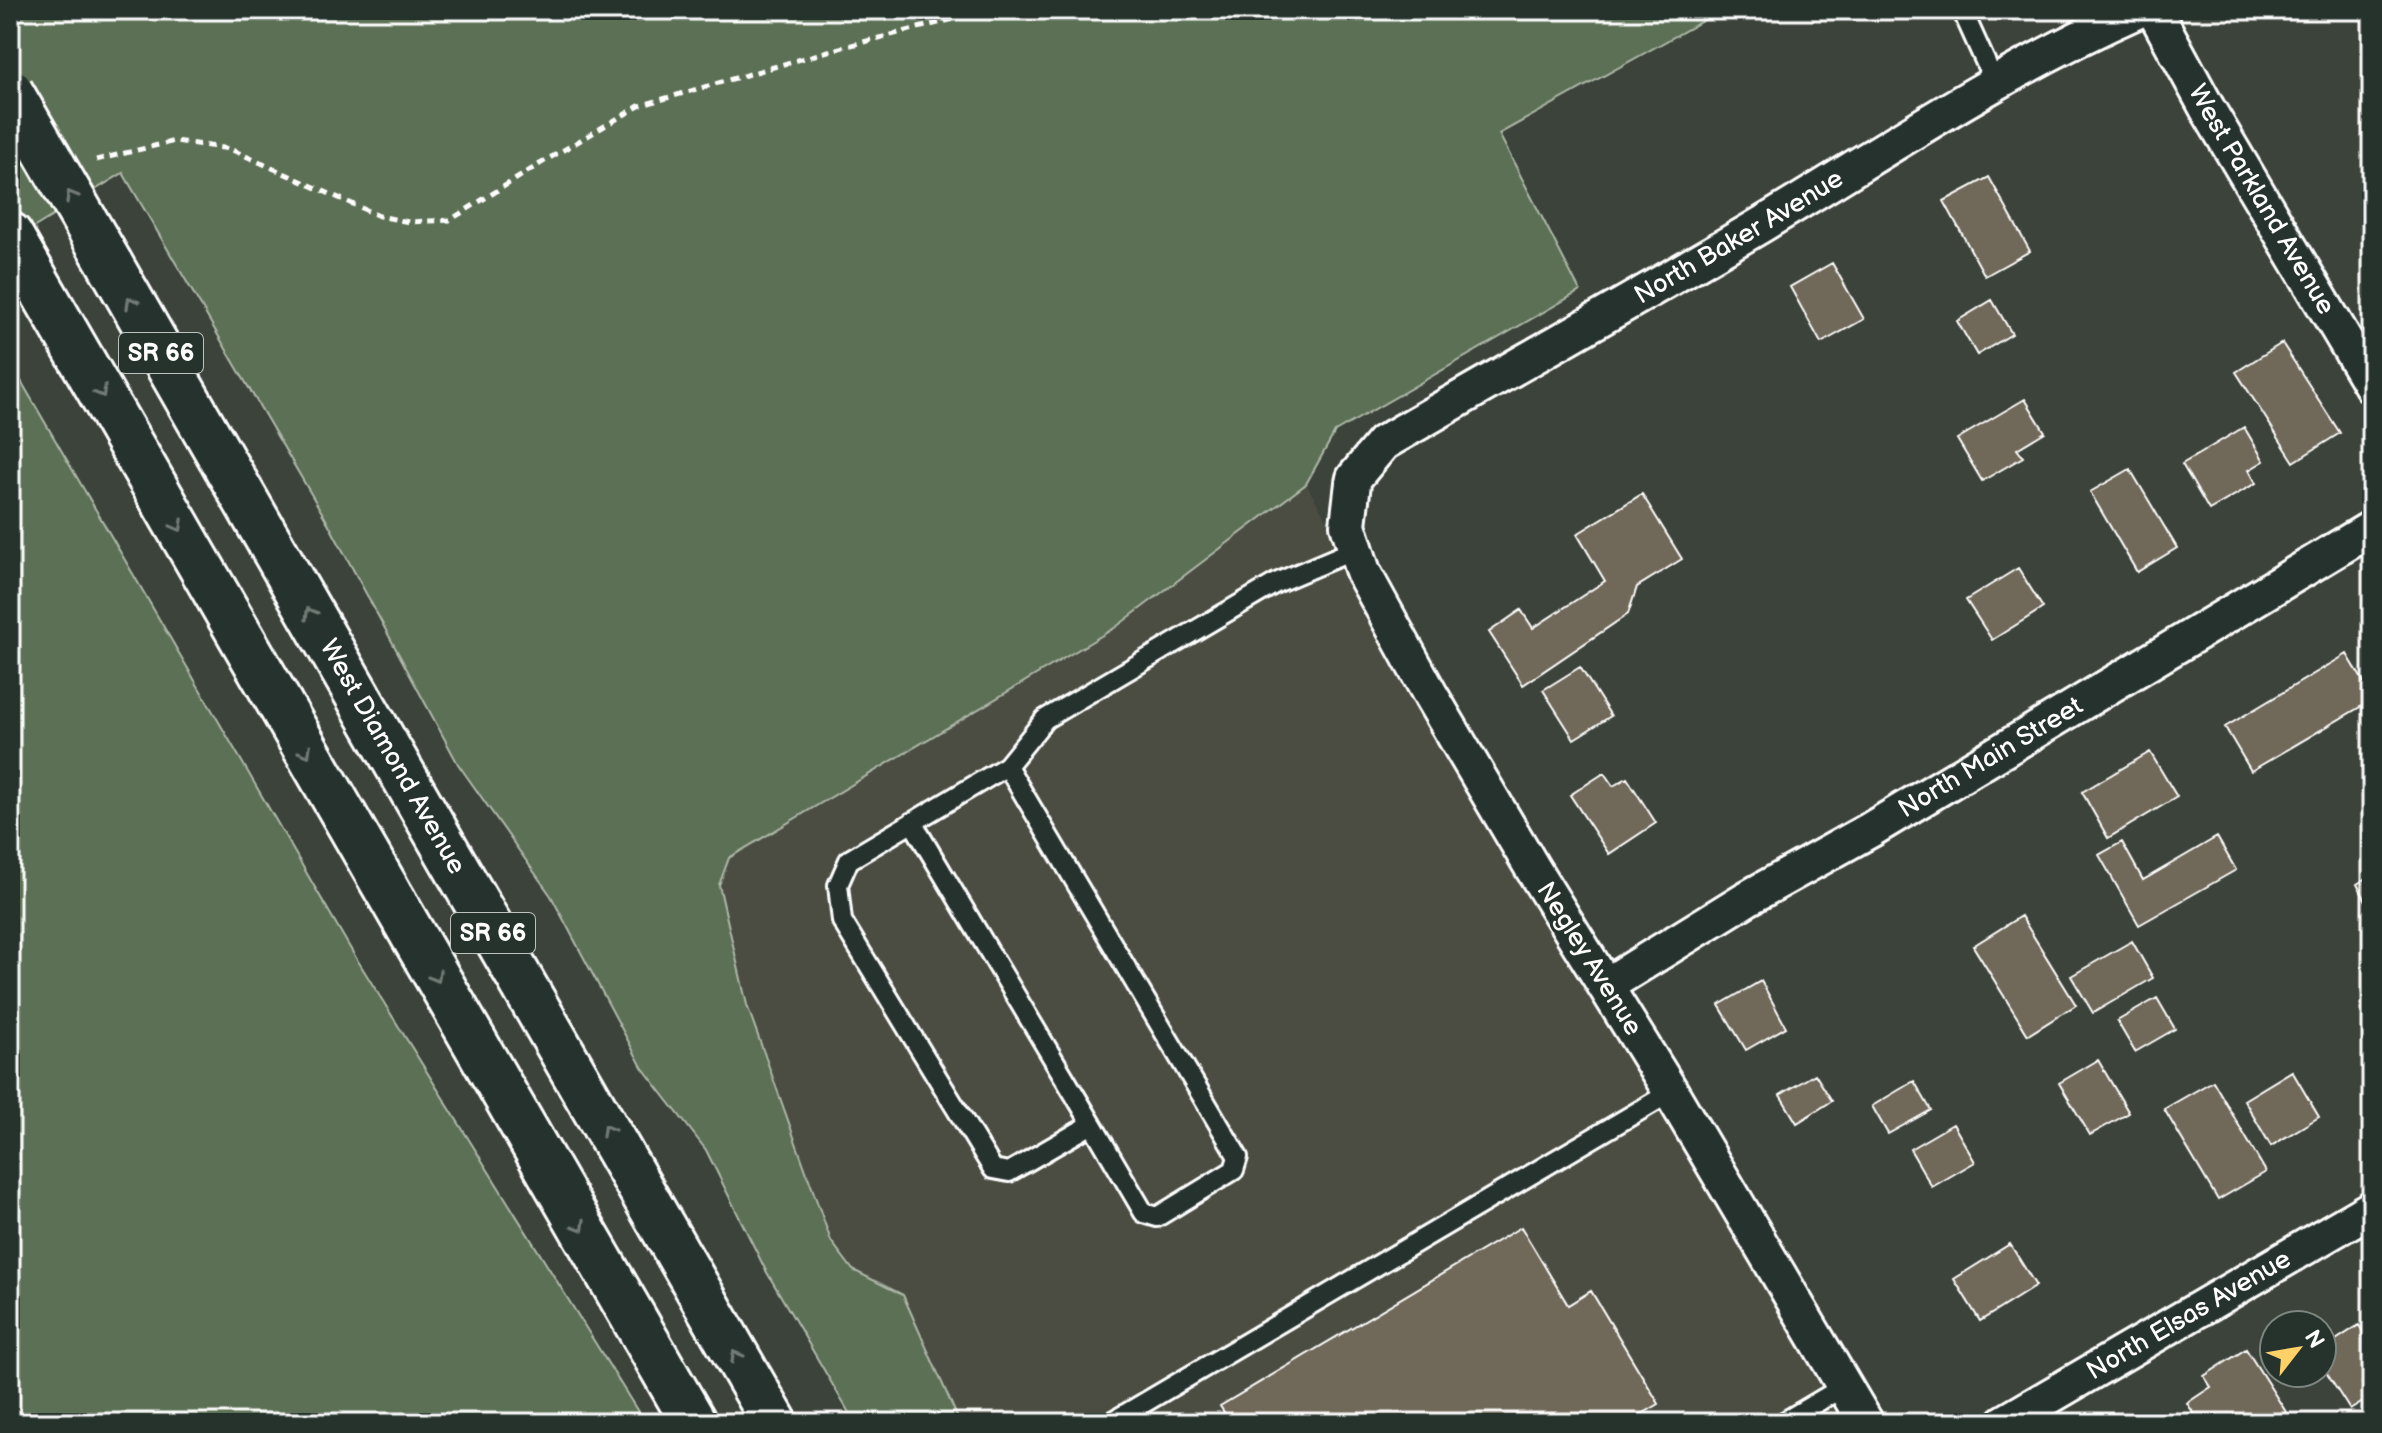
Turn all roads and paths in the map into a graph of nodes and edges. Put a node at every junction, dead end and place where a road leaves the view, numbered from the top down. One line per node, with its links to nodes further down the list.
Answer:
1 (989, 10): 7 (path)
2 (1962, 10): 5 (lane)
3 (2139, 10): 5 (street, North Baker Avenue)
4 (2154, 10): 9 (street, West Parkland Avenue)
5 (1994, 81): 10 (street, North Baker Avenue)
6 (10, 91): 21 (main road, West Diamond Avenue / SR 66, one-way to 6, bridge)
7 (84, 166)
8 (10, 235): 20 (main road, SR 66, one-way to 20)
9 (2372, 386)
10 (1353, 483): 12 (street, Negley Avenue)
11 (2372, 528): 15 (street, North Main Street)
12 (1354, 550): 13 (lane); 15 (street, Negley Avenue)
13 (1007, 766): 14 (lane); 17 (lane)
14 (912, 822): 17 (lane); 17 (lane)
15 (1607, 985): 16 (street, Negley Avenue)
16 (1671, 1092): 19 (street, Negley Avenue); 22 (lane)
17 (1092, 1124)
18 (2372, 1208): 25 (street, North Elsas Avenue)
19 (1843, 1387): 23 (lane); 24 (street, Negley Avenue)
20 (694, 1423)
21 (775, 1423)
22 (1110, 1423)
23 (1782, 1423)
24 (1866, 1423)
25 (2004, 1423)

